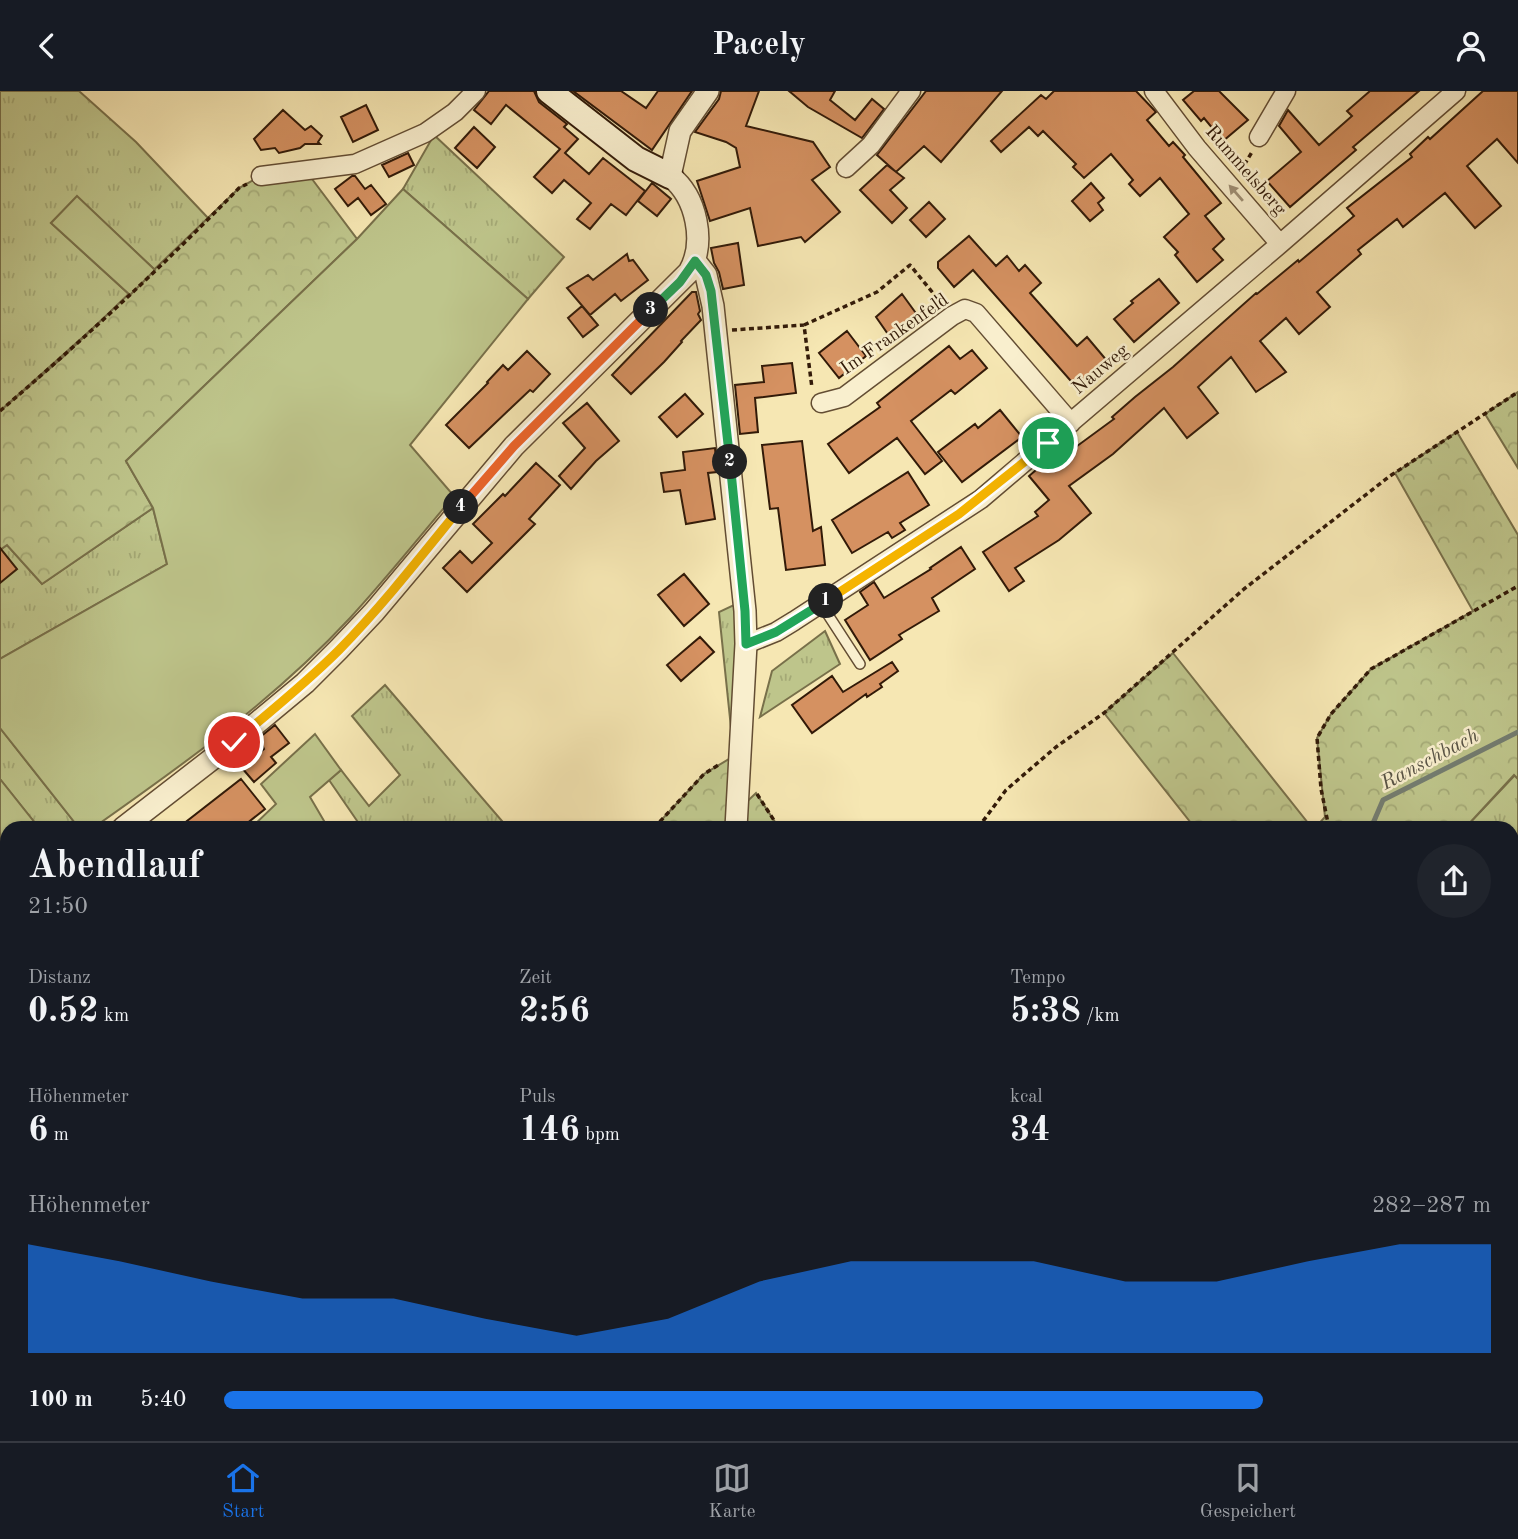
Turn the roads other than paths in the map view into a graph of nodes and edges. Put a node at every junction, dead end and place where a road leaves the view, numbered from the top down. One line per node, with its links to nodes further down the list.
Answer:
1 (476, 91): 10 (street)
2 (549, 91): 11 (main road)
3 (708, 91): 11 (street)
4 (911, 91): 9 (street)
5 (1154, 91): 12 (street, Rummelsberg, one-way to 5)
6 (1286, 91): 8 (street)
7 (1456, 91): 12 (street, Nauweg)
8 (1259, 137)
9 (846, 168)
10 (261, 176)
11 (670, 176): 13 (street)
12 (1280, 244): 15 (street, Nauweg)
13 (695, 261): 17 (street); 19 (street)
14 (821, 403): 15 (street, Im Frankenfeld)
15 (1071, 423): 16 (street, Nauweg)
16 (821, 604): 17 (street, Nauweg); 18 (lane)
17 (746, 644): 20 (street)
18 (860, 664)
19 (132, 821)
20 (736, 821)

